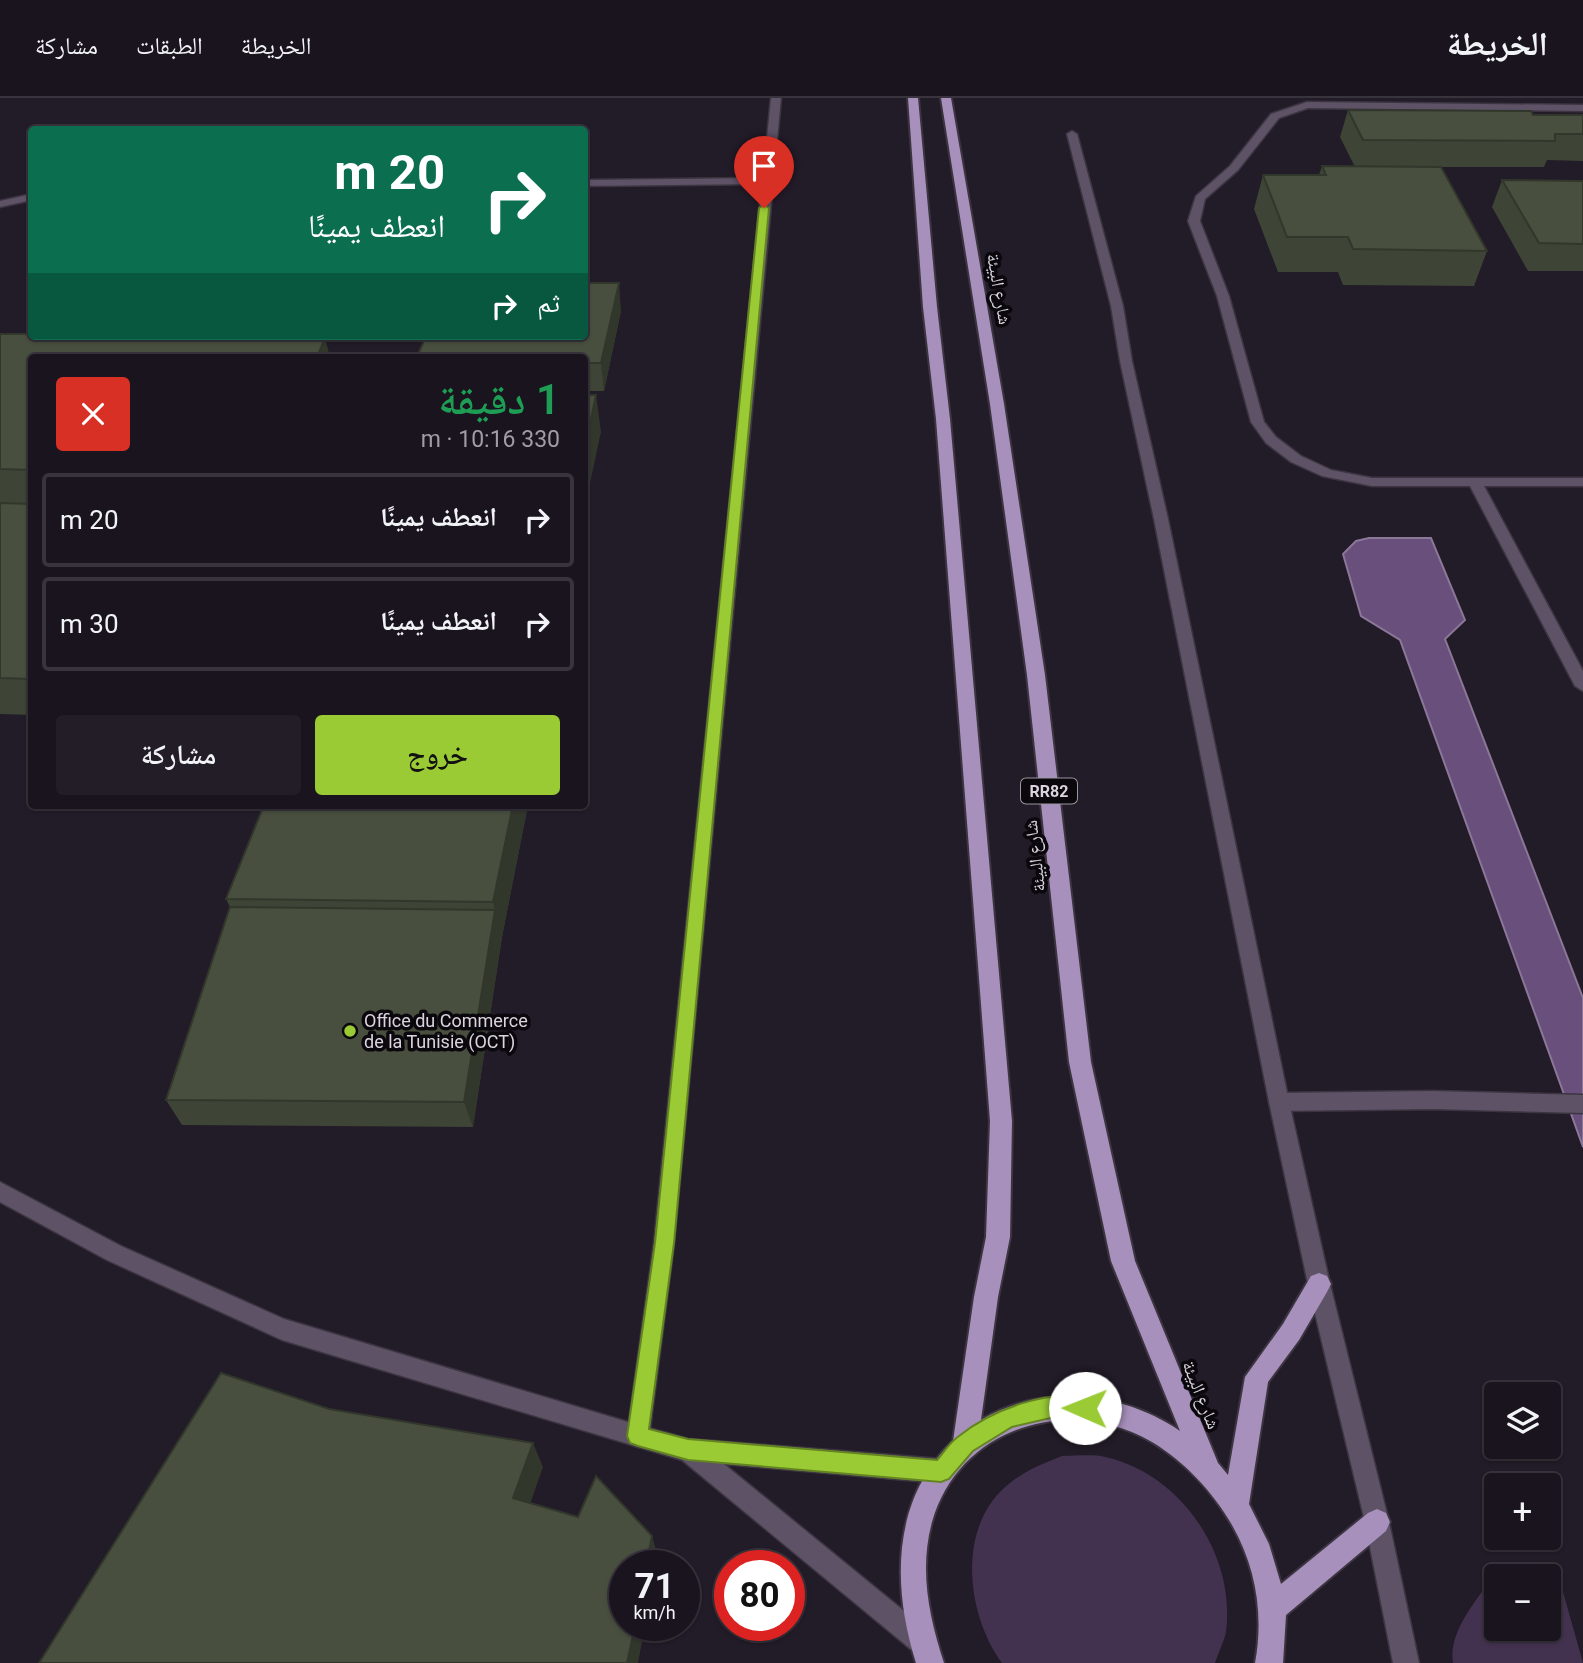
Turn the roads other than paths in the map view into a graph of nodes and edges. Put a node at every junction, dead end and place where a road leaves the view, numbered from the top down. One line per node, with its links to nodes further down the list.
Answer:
1 (776, 98): 6 (street)
2 (913, 98): 18 (highway)
3 (946, 98): 20 (highway, شارع البيئة / RR82)
4 (1583, 108): 10 (street)
5 (1072, 134): 13 (street)
6 (766, 181): 7 (street); 17 (street)
7 (588, 183)
8 (28, 198): 9 (street)
9 (0, 204)
10 (1475, 482): 11 (street); 12 (street)
11 (1583, 482)
12 (1583, 686)
13 (1279, 1102): 14 (street); 16 (street)
14 (1583, 1104)
15 (0, 1191): 17 (street)
16 (1319, 1284): 22 (highway); 23 (street)
17 (638, 1436): 19 (street)
18 (965, 1443): 20 (highway, RR82); 21 (highway, RR82)
19 (688, 1450): 21 (street); 25 (street)
20 (1208, 1469): 22 (highway, RR82)
21 (941, 1471): 25 (highway, RR82)
22 (1236, 1503): 24 (highway, RR82)
23 (1377, 1522): 24 (highway); 27 (street)
24 (1273, 1608): 26 (highway, RR82)
25 (926, 1653)
26 (1269, 1663)
27 (1406, 1663)

